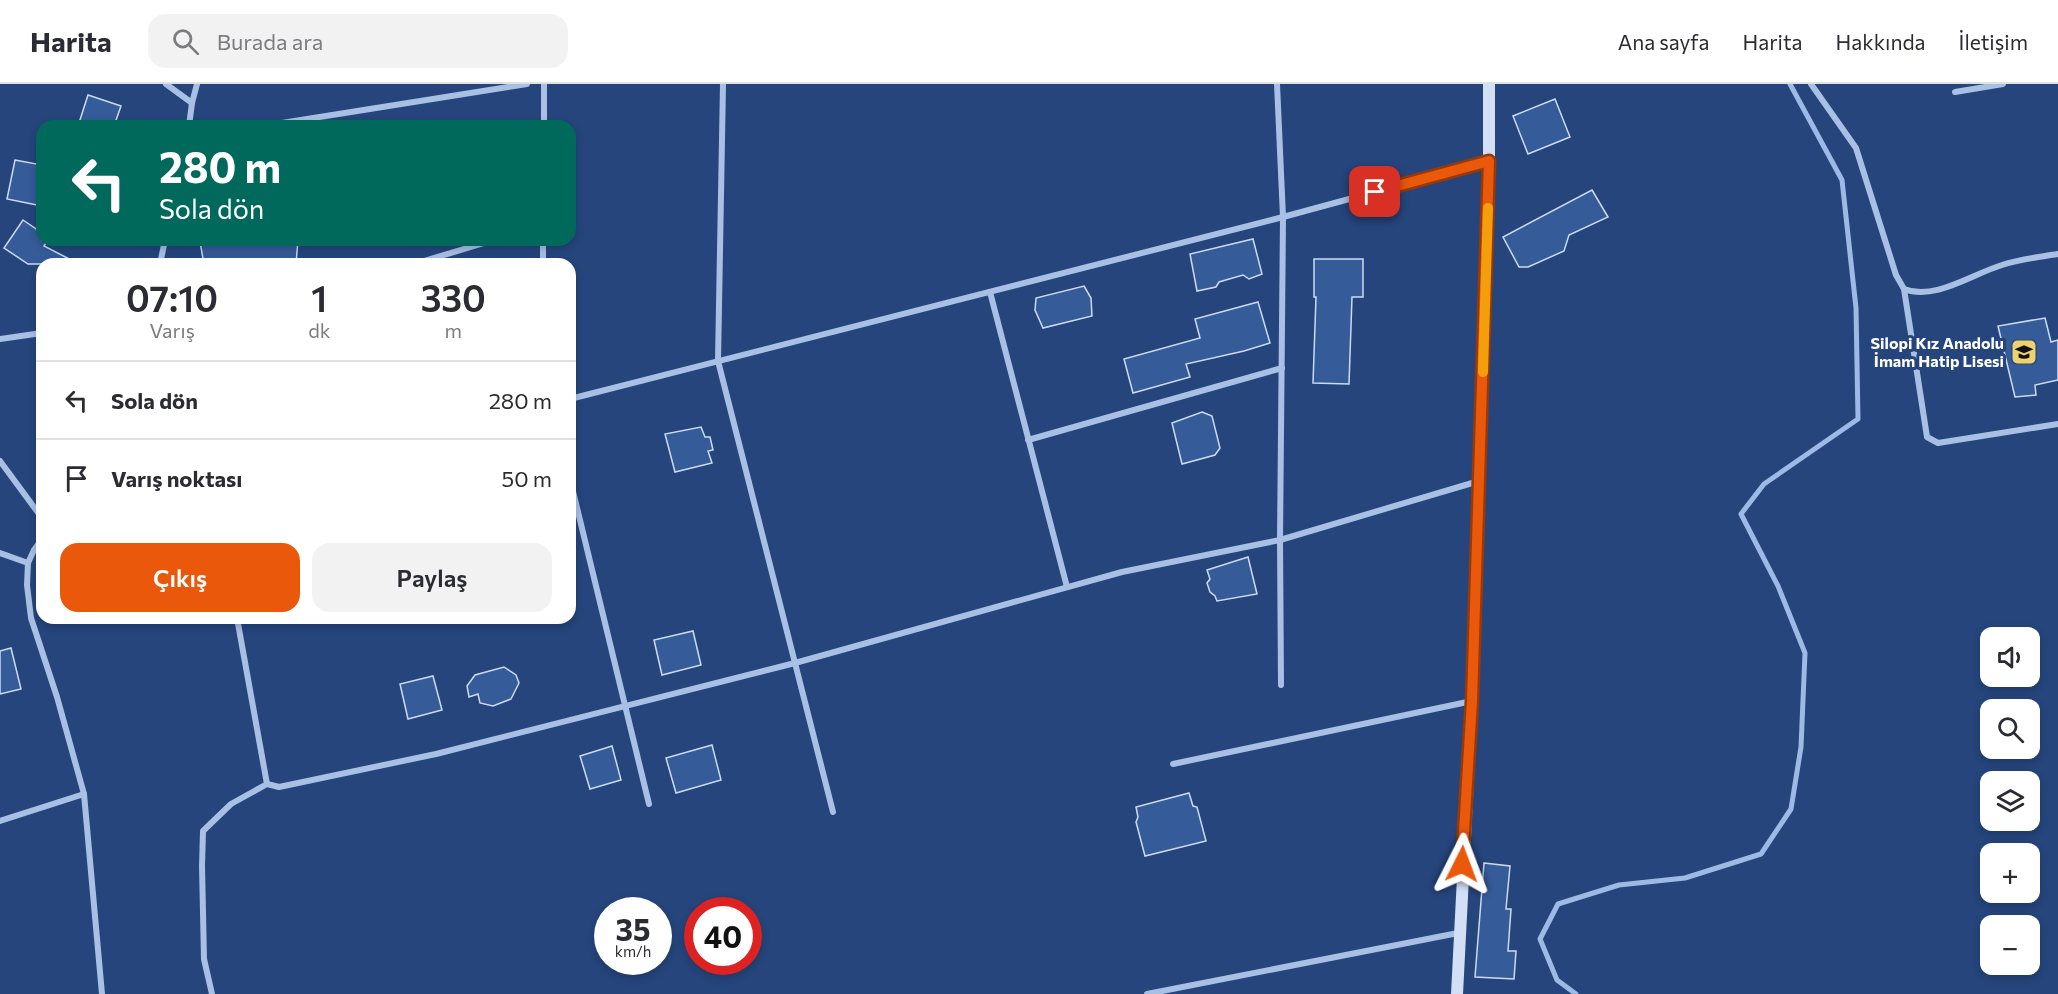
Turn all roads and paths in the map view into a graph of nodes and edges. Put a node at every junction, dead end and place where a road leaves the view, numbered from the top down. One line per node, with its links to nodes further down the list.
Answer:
1 (166, 84): 11 (street)
2 (197, 84): 11 (street)
3 (527, 84): 13 (street)
4 (544, 84): 14 (street)
5 (723, 84): 24 (street)
6 (1277, 84): 16 (street)
7 (1489, 84): 15 (street)
8 (1811, 84): 20 (street)
9 (2003, 84): 10 (street)
10 (1955, 92)
11 (192, 103): 12 (street)
12 (190, 120)
13 (301, 120)
14 (544, 120)
15 (1489, 161): 16 (street); 30 (street)
16 (1283, 217): 21 (street); 25 (street)
17 (474, 246): 19 (street)
18 (2058, 254): 20 (street)
19 (434, 258)
20 (1904, 289): 27 (street)
21 (990, 292): 24 (street); 28 (street)
22 (36, 334): 23 (street)
23 (0, 339)
24 (718, 361): 26 (street); 39 (street)
25 (1282, 368): 28 (street); 33 (street)
26 (576, 397)
27 (2058, 424)
28 (1028, 440): 37 (street)
29 (0, 460): 32 (street)
30 (1480, 481): 33 (street); 41 (street)
31 (576, 503): 42 (street)
32 (36, 510)
33 (1280, 540): 37 (street); 40 (street)
34 (36, 546): 36 (street)
35 (0, 553): 36 (street)
36 (28, 563): 45 (street)
37 (1066, 588): 39 (street)
38 (238, 624): 44 (street)
39 (795, 663): 42 (street); 47 (street)
40 (1281, 685)
41 (1472, 701): 43 (street); 49 (street)
42 (626, 705): 44 (street); 46 (street)
43 (1173, 764)
44 (267, 784): 51 (street)
45 (84, 794): 48 (street); 50 (street)
46 (649, 804)
47 (833, 812)
48 (0, 821)
49 (1458, 933): 52 (street); 53 (street)
50 (102, 994)
51 (212, 994)
52 (1147, 994)
53 (1457, 994)

